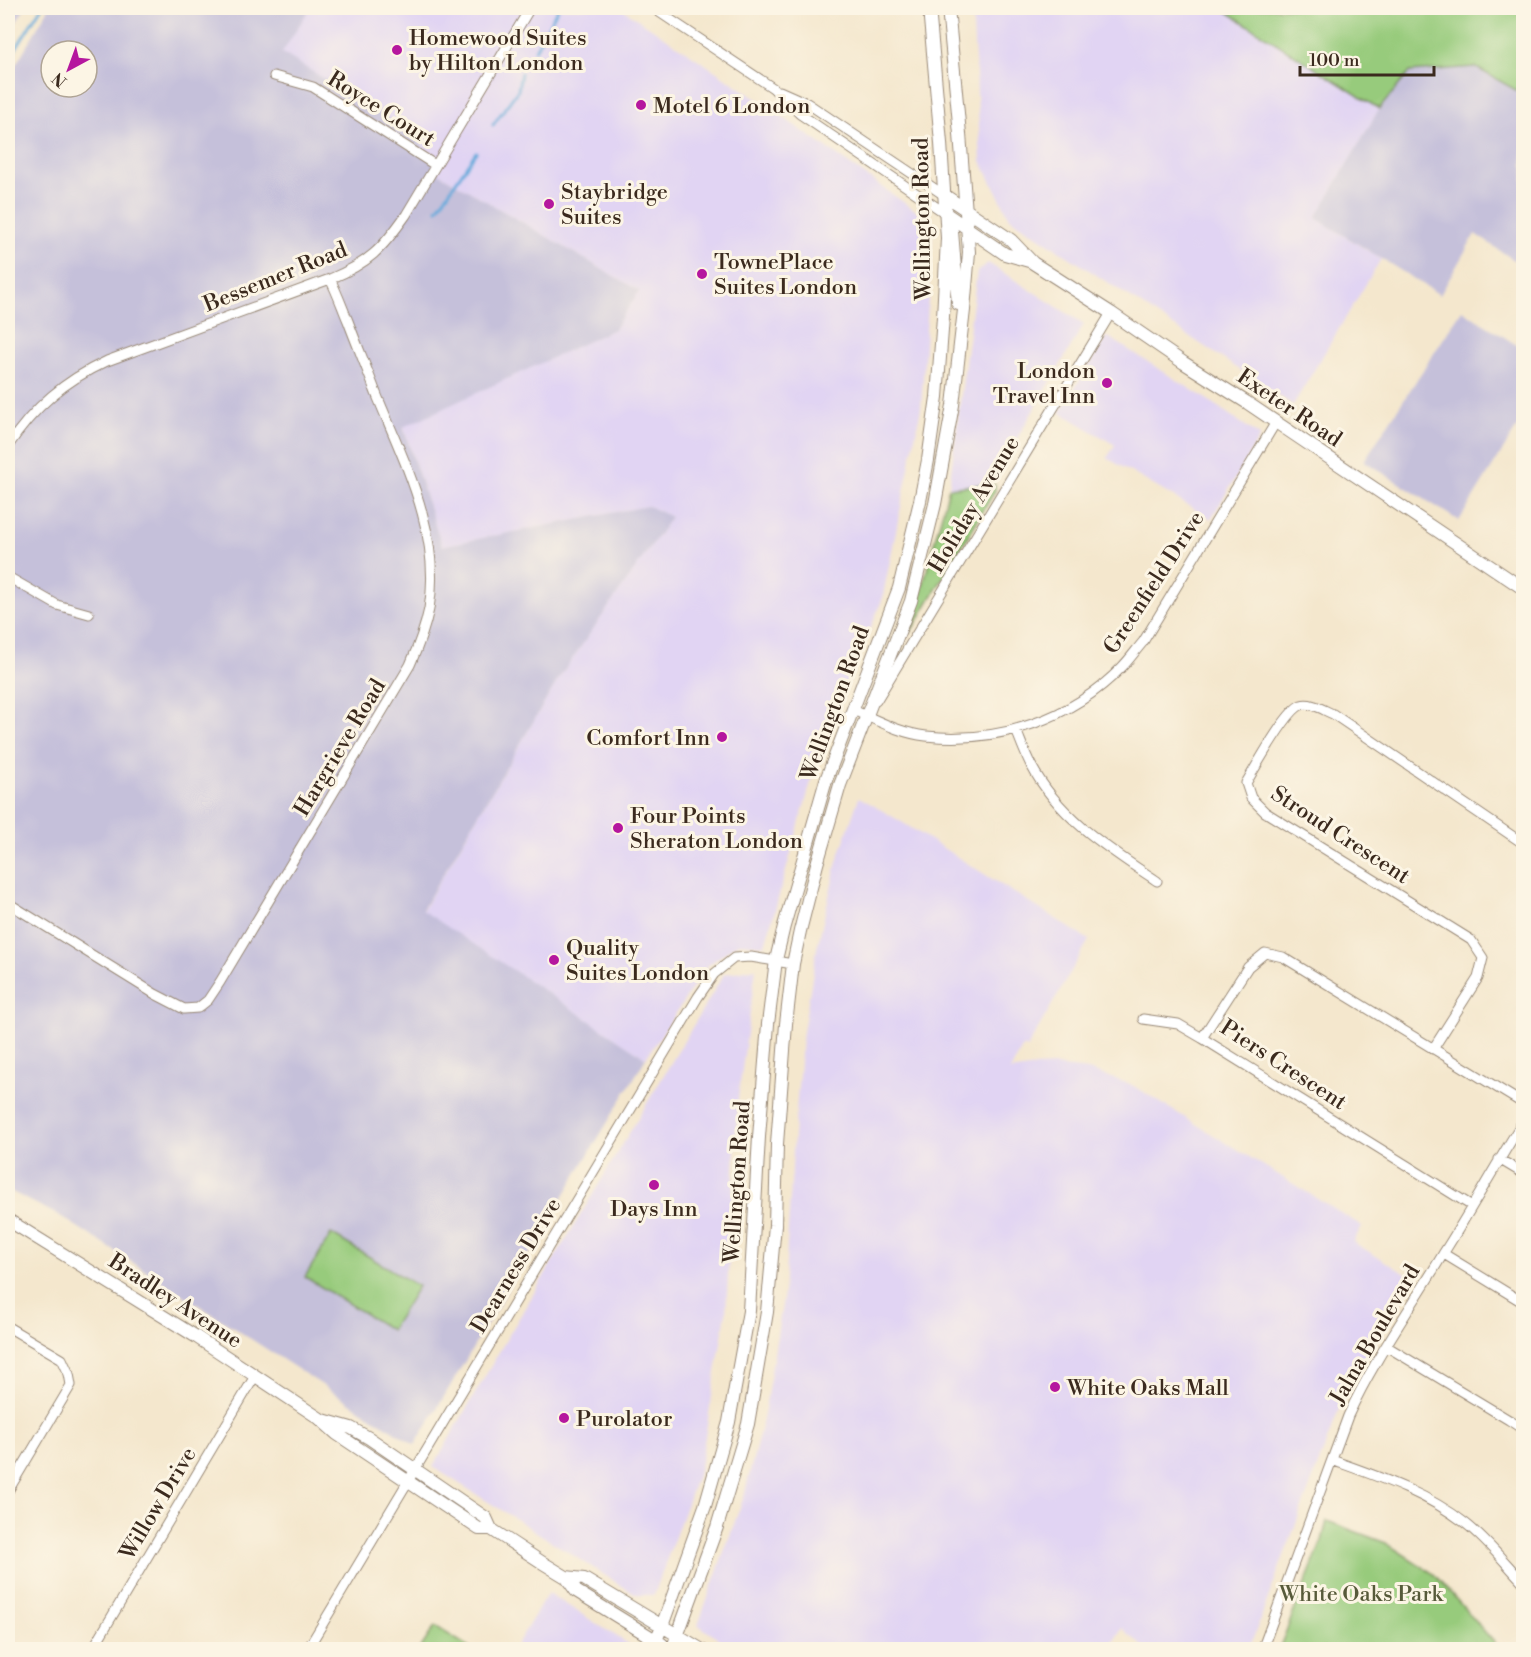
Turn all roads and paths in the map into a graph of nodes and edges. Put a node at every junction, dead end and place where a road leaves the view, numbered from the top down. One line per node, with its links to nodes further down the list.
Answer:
1 (530, 8): 7 (street, Bessemer Road)
2 (653, 8): 6 (street, Exeter Road)
3 (929, 8): 8 (main road, Wellington Road)
4 (948, 8): 9 (main road, Wellington Road)
5 (273, 76): 7 (street, Royce Court)
6 (773, 88): 8 (street, Exeter Road); 10 (street, Exeter Road)
7 (435, 165): 13 (street, Bessemer Road)
8 (944, 195): 9 (main road, Exeter Road); 10 (main road, Wellington Road)
9 (966, 211): 11 (main road, Wellington Road); 12 (main road, Exeter Road)
10 (948, 214): 11 (main road, Exeter Road); 15 (main road); 21 (main road, Wellington Road)
11 (967, 228): 12 (main road, Exeter Road); 15 (main road, Wellington Road)
12 (1033, 262): 14 (main road, Exeter Road)
13 (330, 279): 17 (street, Bessemer Road); 26 (street, Hargrieve Road)
14 (1111, 313): 16 (main road, Exeter Road); 22 (street, Holiday Avenue)
15 (961, 341): 22 (main road, Wellington Road)
16 (1276, 422): 19 (main road, Exeter Road); 23 (street, Greenfield Drive)
17 (8, 446)
18 (8, 577): 20 (street)
19 (1524, 589)
20 (89, 614)
21 (853, 710): 22 (street, Greenfield Drive); 27 (main road, Wellington Road)
22 (867, 716): 23 (street, Greenfield Drive); 28 (main road, Wellington Road)
23 (1016, 730): 25 (street)
24 (1524, 844): 31 (street, Stroud Crescent)
25 (1156, 881)
26 (8, 903)
27 (776, 960): 28 (street, Dearness Drive); 40 (main road, Wellington Road); 48 (street, Dearness Drive)
28 (793, 964): 41 (main road, Wellington Road)
29 (1143, 1019): 30 (street)
30 (1202, 1038): 31 (street, Piers Crescent); 36 (street, Piers Crescent)
31 (1433, 1049): 32 (street, Piers Crescent)
32 (1524, 1104)
33 (1524, 1120): 34 (street, Jalna Boulevard)
34 (1499, 1159): 35 (street); 36 (street, Jalna Boulevard)
35 (1524, 1174)
36 (1472, 1206): 38 (street, Jalna Boulevard)
37 (8, 1220): 44 (main road, Bradley Avenue)
38 (1444, 1254): 39 (street); 43 (street, Jalna Boulevard)
39 (1524, 1303)
40 (748, 1319): 41 (main road); 54 (main road, Wellington Road)
41 (766, 1321): 55 (main road, Wellington Road)
42 (8, 1327): 50 (street)
43 (1386, 1346): 46 (street); 47 (street, Jalna Boulevard)
44 (255, 1376): 45 (main road, Bradley Avenue); 57 (street, Willow Drive)
45 (320, 1418): 48 (main road, Bradley Avenue); 49 (main road, Bradley Avenue)
46 (1524, 1431)
47 (1332, 1460): 53 (street); 61 (street, Jalna Boulevard)
48 (415, 1469): 49 (street, Dearness Drive); 51 (main road, Bradley Avenue)
49 (408, 1481): 51 (main road, Bradley Avenue); 58 (street, Dearness Drive)
50 (8, 1491)
51 (491, 1529): 52 (main road, Bradley Avenue)
52 (566, 1577): 54 (main road, Bradley Avenue); 56 (main road, Bradley Avenue)
53 (1524, 1583)
54 (662, 1626): 55 (main road, Bradley Avenue); 56 (main road, Wellington Road)
55 (678, 1635): 59 (main road, Wellington Road); 60 (main road, Bradley Avenue)
56 (654, 1645): 59 (main road, Bradley Avenue)
57 (92, 1650)
58 (307, 1650)
59 (671, 1650)
60 (702, 1650)
61 (1262, 1650)

